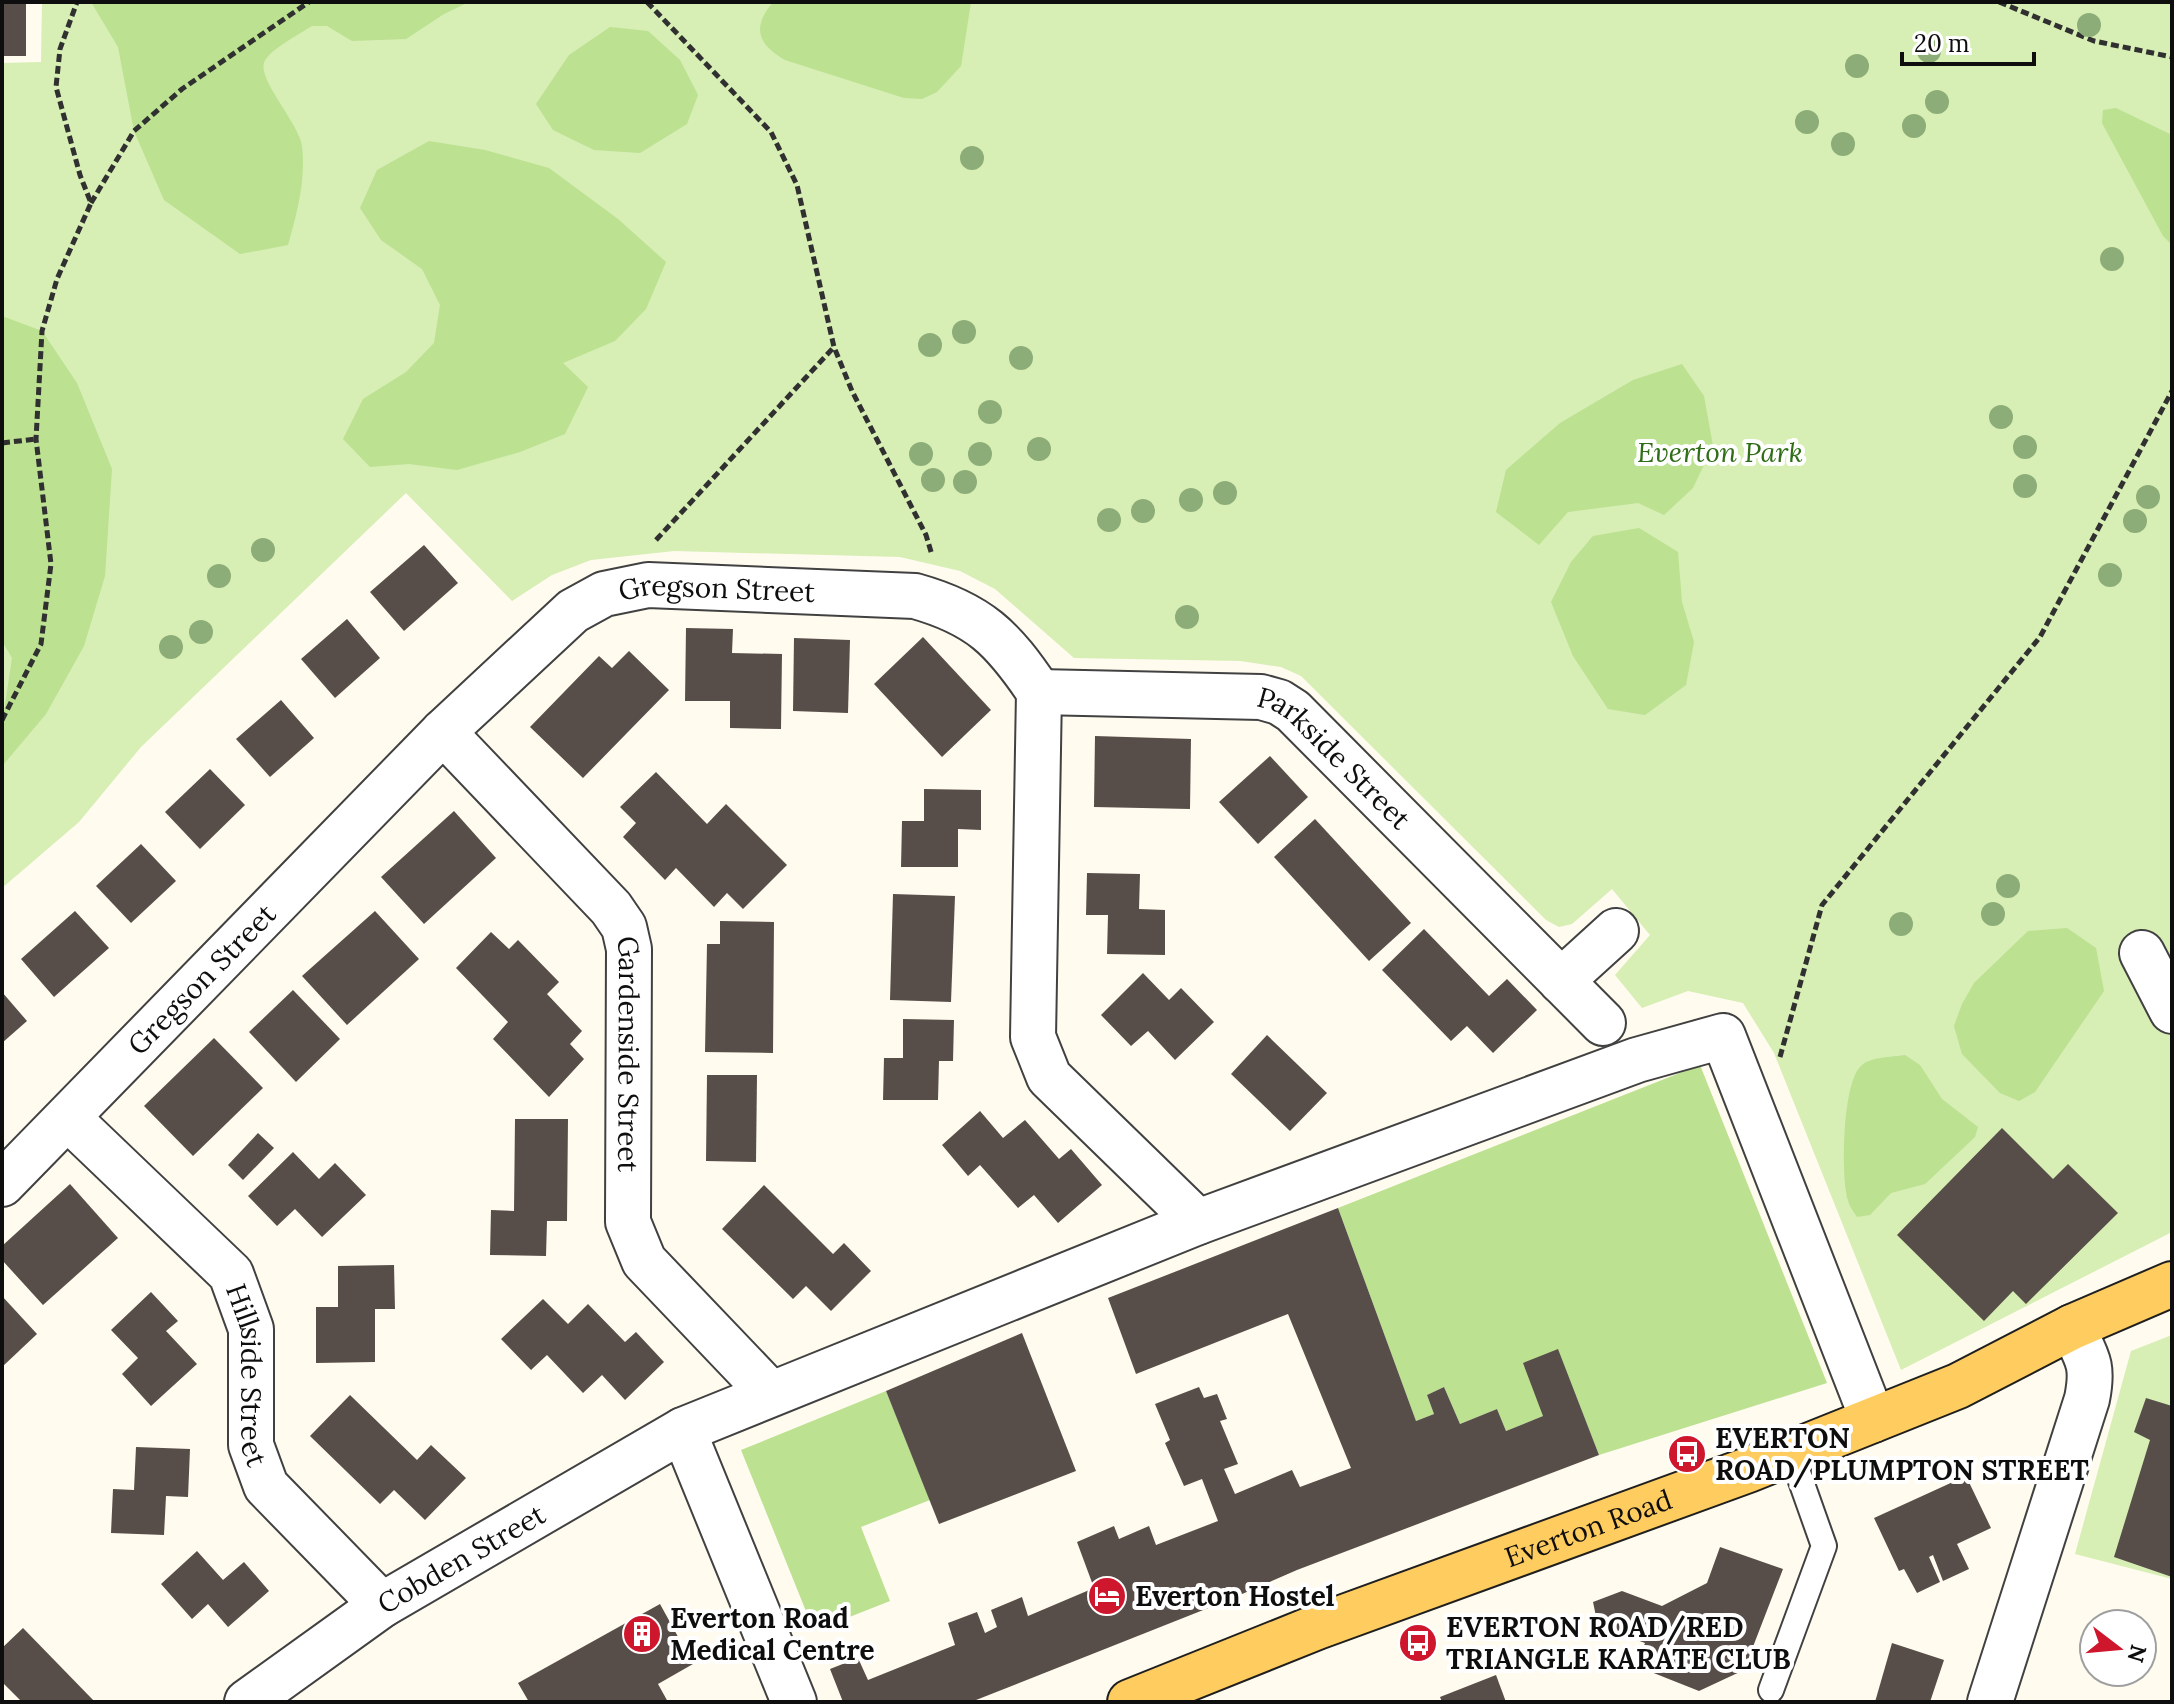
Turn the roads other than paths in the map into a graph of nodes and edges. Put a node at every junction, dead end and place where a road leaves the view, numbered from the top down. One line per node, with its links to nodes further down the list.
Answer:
1 (1039, 692): 2 (street, Gregson Street); 5 (street, Parkside Street); 10 (street)
2 (443, 732): 8 (street, Gregson Street); 13 (street, Gardenside Street)
3 (1616, 931): 5 (street)
4 (2142, 953): 6 (street)
5 (1561, 981): 7 (street, Parkside Street)
6 (2172, 1011)
7 (1603, 1023)
8 (69, 1119): 9 (street, Gregson Street); 17 (street, Hillside Street)
9 (2, 1184)
10 (1198, 1222): 13 (street, Cobden Street); 14 (street, Cobden Street)
11 (2172, 1284): 12 (main road, Everton Road)
12 (2072, 1327): 14 (main road, Everton Road); 22 (street)
13 (770, 1393): 15 (street, Cobden Street)
14 (1873, 1420): 16 (main road, Everton Road)
15 (683, 1430): 17 (street, Cobden Street); 20 (street)
16 (1791, 1453): 18 (lane); 21 (main road, Everton Road)
17 (382, 1605): 19 (street, Cobden Street)
18 (1771, 1690)
19 (247, 1702)
20 (794, 1702)
21 (1130, 1702)
22 (1990, 1702)

